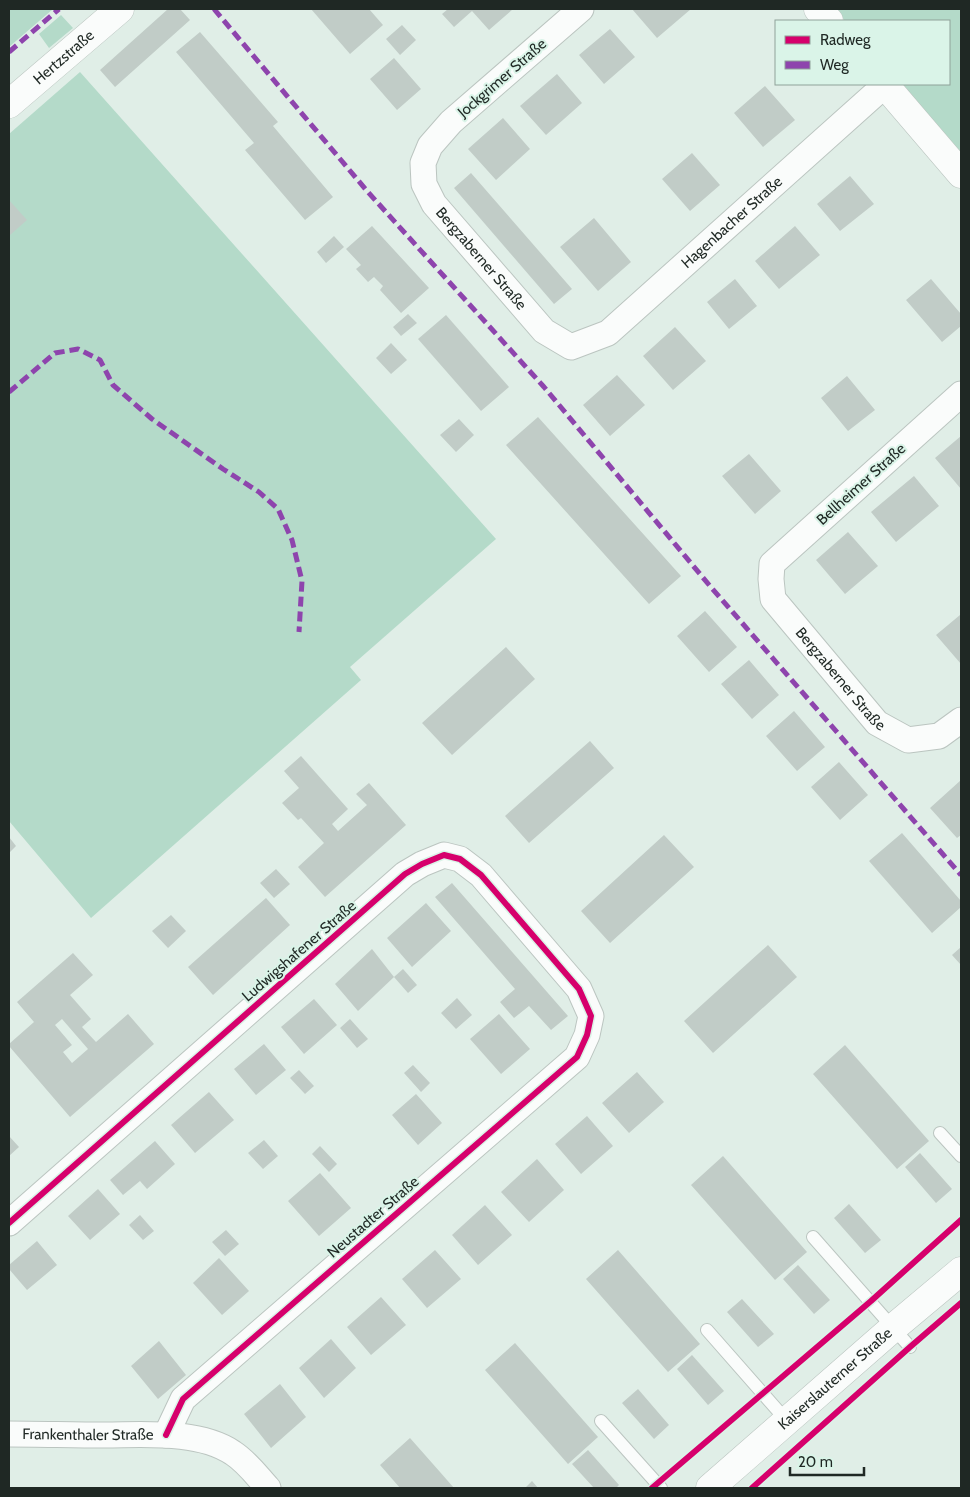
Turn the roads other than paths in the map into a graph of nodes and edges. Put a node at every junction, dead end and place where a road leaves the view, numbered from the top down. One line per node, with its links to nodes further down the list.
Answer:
1 (120, 9): 7 (street, Hertzstraße)
2 (581, 9): 8 (street, Jockgrimer Straße)
3 (818, 9): 4 (street)
4 (828, 20)
5 (884, 85): 10 (street, Hagenbacher Straße)
6 (886, 85): 9 (street)
7 (9, 104)
8 (426, 152): 10 (street, Bergzaberner Straße)
9 (961, 174)
10 (571, 347)
11 (961, 394): 12 (street, Bellheimer Straße)
12 (770, 579): 13 (street, Bergzaberner Straße)
13 (961, 720)
14 (591, 1016): 17 (street, Ludwigshafener Straße); 25 (street, Neustadter Straße)
15 (940, 1133): 16 (lane)
16 (961, 1156)
17 (9, 1222)
18 (813, 1237): 21 (lane)
19 (961, 1271): 21 (street, Kaiserslauterner Straße)
20 (707, 1330): 23 (lane)
21 (902, 1337): 23 (street, Kaiserslauterner Straße)
22 (601, 1420): 27 (lane)
23 (787, 1421): 28 (street, Kaiserslauterner Straße)
24 (9, 1434): 25 (street, Frankenthaler Straße)
25 (166, 1435): 26 (street, Frankenthaler Straße)
26 (268, 1488)
27 (661, 1488)
28 (710, 1488)

